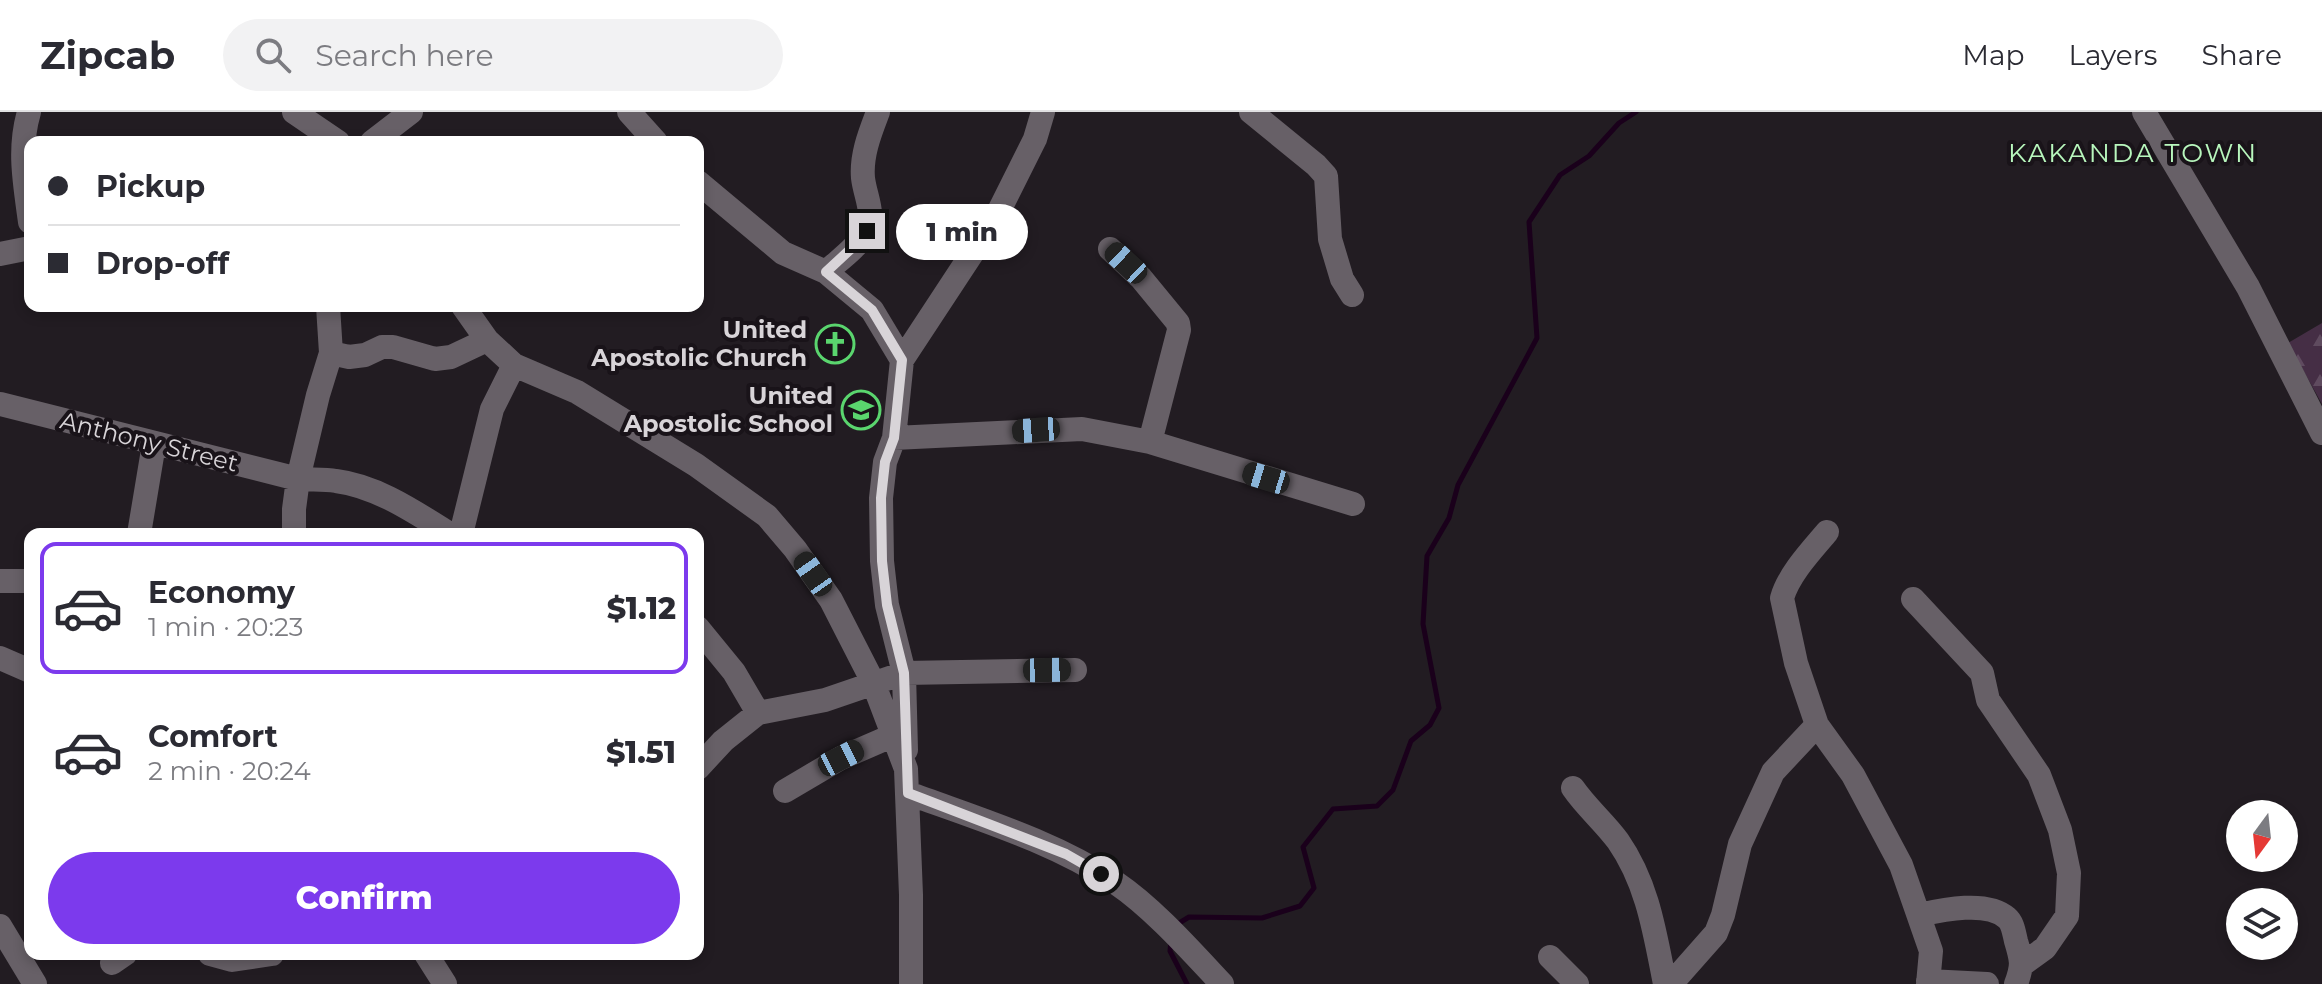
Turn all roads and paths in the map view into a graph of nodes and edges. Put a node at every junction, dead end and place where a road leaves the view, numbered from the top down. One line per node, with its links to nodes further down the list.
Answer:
1 (29, 112): 12 (street)
2 (294, 112): 9 (street)
3 (411, 112): 10 (street)
4 (629, 112): 11 (street)
5 (878, 112): 17 (street)
6 (1043, 112): 23 (street)
7 (1251, 112): 18 (street)
8 (2144, 112): 26 (street)
9 (326, 136)
10 (380, 136)
11 (651, 136)
12 (24, 162)
13 (704, 187): 17 (street)
14 (24, 249): 16 (street)
15 (1110, 249): 28 (street)
16 (0, 254)
17 (826, 272): 23 (street)
18 (1352, 295)
19 (328, 312): 22 (street)
20 (467, 312): 21 (street)
21 (487, 340): 22 (street); 24 (street)
22 (331, 353): 30 (street)
23 (902, 360): 27 (street)
24 (514, 365): 35 (street); 45 (street)
25 (0, 404): 29 (street, Anthony Street)
26 (2322, 433)
27 (894, 438): 28 (street); 44 (street)
28 (1150, 442): 31 (street)
29 (154, 444): 30 (street, Anthony Street); 32 (street)
30 (298, 479): 33 (street); 34 (street, Anthony Street)
31 (1353, 504)
32 (140, 528)
33 (294, 528)
34 (440, 528)
35 (462, 528)
36 (1827, 532): 47 (street)
37 (0, 581): 38 (street)
38 (24, 581)
39 (1913, 599): 58 (street)
40 (704, 635): 46 (street)
41 (0, 658): 42 (street)
42 (24, 668)
43 (1075, 670): 44 (street)
44 (904, 673): 45 (street); 50 (street)
45 (873, 682): 46 (street); 48 (street)
46 (758, 713): 49 (street)
47 (1817, 725): 54 (street); 66 (street)
48 (894, 735): 50 (street); 52 (street)
49 (704, 762)
50 (906, 769): 53 (street)
51 (1573, 788): 65 (street)
52 (785, 791)
53 (908, 793): 62 (street); 63 (street)
54 (1919, 915): 58 (street); 59 (street)
55 (0, 926): 60 (street)
56 (1550, 957): 64 (street)
57 (430, 960): 61 (street)
58 (2019, 974)
59 (1928, 983): 67 (street)
60 (35, 984)
61 (445, 984)
62 (911, 984)
63 (1222, 984)
64 (1577, 984)
65 (1665, 984)
66 (1671, 984)
67 (1987, 984)

